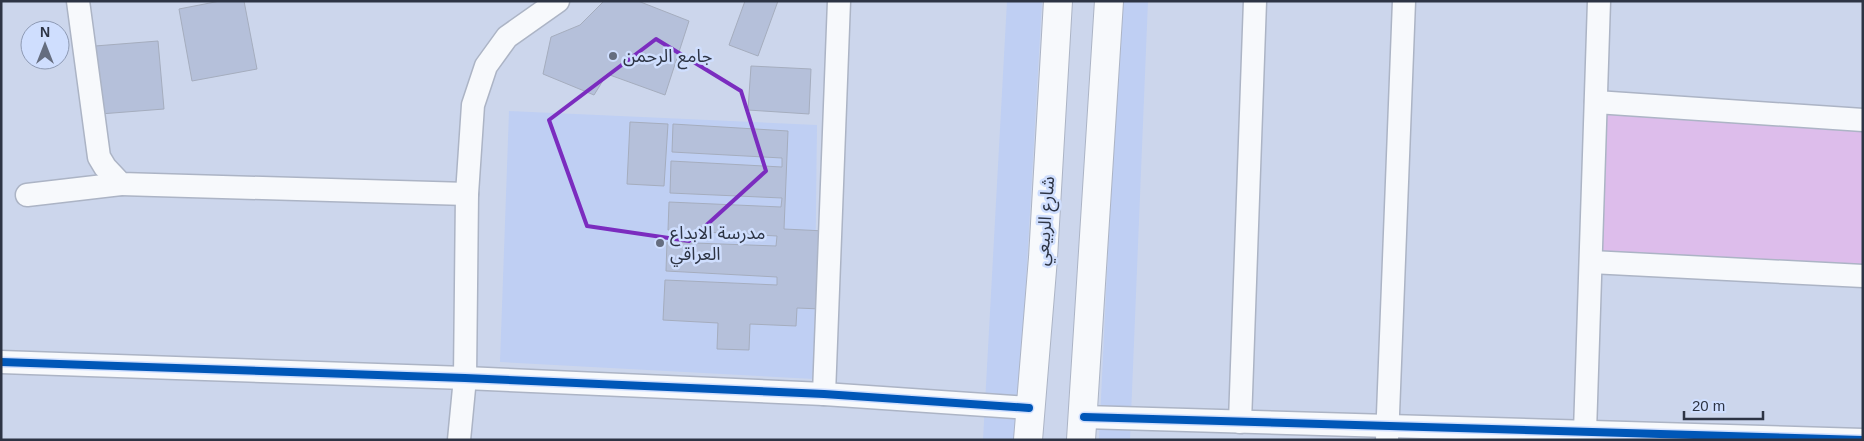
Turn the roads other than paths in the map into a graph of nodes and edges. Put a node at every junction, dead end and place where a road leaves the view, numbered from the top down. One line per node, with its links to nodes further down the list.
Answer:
1 (78, 1): 11 (street)
2 (558, 1): 12 (street)
3 (839, 1): 18 (street)
4 (1058, 1): 19 (street, شارع الربيعي)
5 (1109, 1): 21 (street)
6 (1255, 1): 20 (street)
7 (1404, 1): 23 (street)
8 (1600, 1): 9 (street)
9 (1596, 102): 10 (street); 14 (street)
10 (1863, 120)
11 (121, 184): 12 (street); 13 (street)
12 (467, 194): 17 (street)
13 (27, 195)
14 (1591, 262): 15 (street); 22 (street)
15 (1863, 276)
16 (1, 362): 17 (street)
17 (465, 378): 18 (street); 24 (street)
18 (824, 394): 19 (street)
19 (1029, 408): 25 (street, شارع الربيعي)
20 (1240, 422): 21 (street); 23 (street)
21 (1083, 428)
22 (1585, 432): 23 (street); 26 (street)
23 (1387, 433)
24 (459, 440)
25 (1028, 440)
26 (1863, 440)

